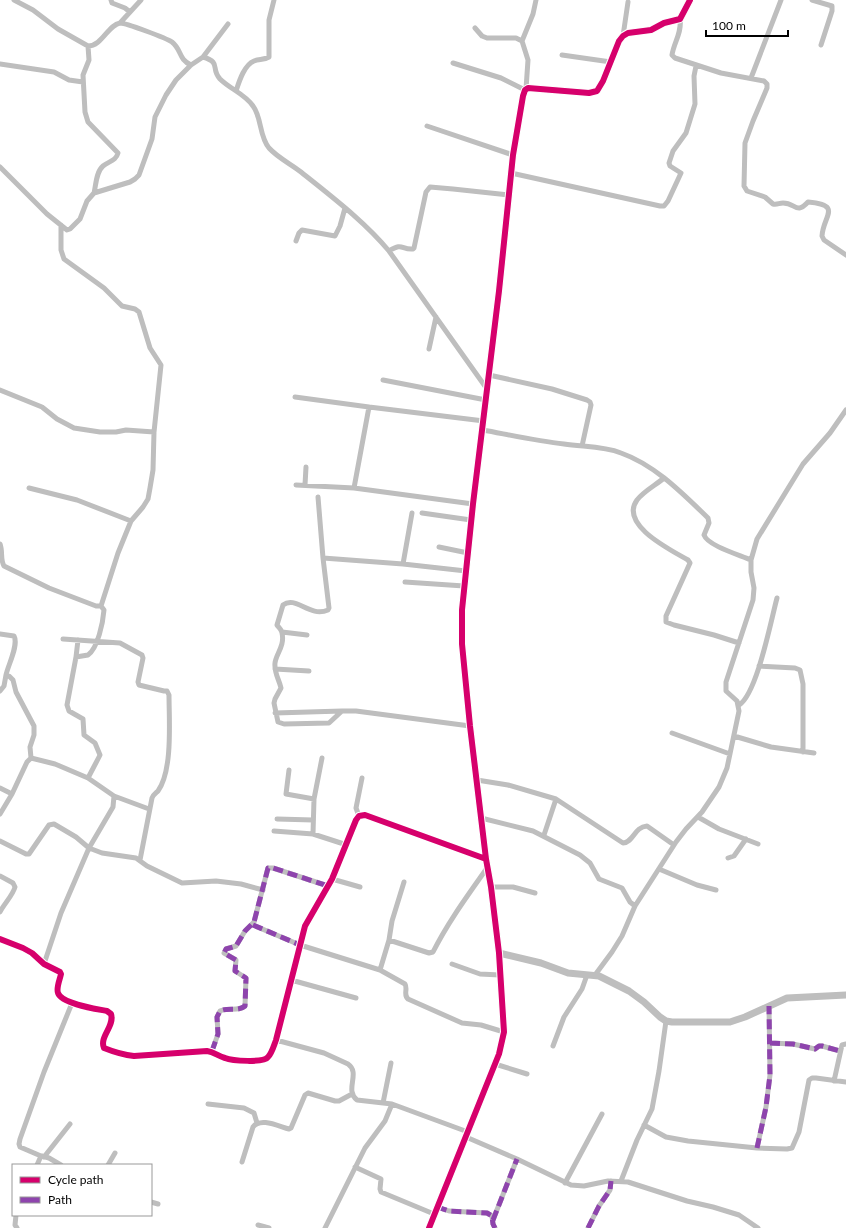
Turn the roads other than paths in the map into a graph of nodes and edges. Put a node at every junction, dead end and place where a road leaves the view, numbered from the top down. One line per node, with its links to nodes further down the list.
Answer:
1 (14, 0): 18 (street)
2 (111, 0): 10 (street)
3 (141, 0): 10 (street)
4 (274, 0): 29 (street)
5 (536, 0): 16 (street)
6 (690, 0): 11 (street)
7 (781, 0): 26 (street)
8 (812, 0): 17 (street)
9 (628, 2): 15 (street)
10 (130, 12): 12 (street)
11 (680, 19): 15 (street); 25 (street)
12 (120, 23): 18 (street); 24 (street)
13 (228, 24): 20 (street)
14 (475, 28): 16 (street)
15 (622, 36): 21 (street)
16 (523, 39): 28 (street)
17 (821, 44)
18 (88, 46): 27 (street)
19 (562, 55): 21 (street)
20 (203, 57): 24 (street); 29 (street)
21 (611, 62): 28 (street)
22 (453, 63): 28 (street)
23 (0, 64): 27 (street)
24 (191, 64): 34 (street)
25 (696, 66): 26 (street); 33 (street)
26 (751, 78): 40 (street)
27 (83, 82): 34 (street)
28 (528, 89): 31 (street)
29 (236, 91): 36 (street)
30 (427, 126): 31 (street)
31 (513, 155): 33 (street)
32 (0, 166): 37 (street)
33 (511, 173): 35 (street)
34 (94, 193): 37 (street)
35 (509, 195): 39 (street); 43 (street)
36 (345, 208): 38 (street); 39 (street)
37 (61, 225): 53 (street)
38 (296, 241)
39 (389, 251): 41 (street)
40 (846, 256)
41 (436, 316): 42 (street); 45 (street)
42 (429, 349)
43 (489, 375): 45 (street); 54 (street)
44 (383, 380): 48 (street)
45 (487, 389): 48 (street)
46 (0, 390): 53 (street)
47 (295, 397): 49 (street)
48 (486, 400): 51 (street)
49 (369, 408): 51 (street); 60 (street)
50 (846, 410): 71 (street)
51 (484, 421): 52 (street)
52 (487, 431): 54 (street); 62 (street)
53 (154, 432): 66 (street)
54 (582, 446): 56 (street)
55 (306, 467): 58 (street)
56 (664, 478): 71 (street); 84 (street)
57 (296, 485): 58 (street)
58 (304, 485): 60 (street)
59 (29, 488): 66 (street)
60 (354, 488): 62 (street)
61 (318, 497): 70 (street)
62 (473, 504): 65 (street)
63 (412, 513): 72 (street)
64 (422, 513): 65 (street)
65 (471, 520): 69 (street)
66 (131, 521): 77 (street)
67 (0, 544): 77 (street)
68 (439, 547): 69 (street)
69 (468, 553): 73 (street)
70 (323, 558): 72 (street); 78 (street)
71 (751, 560): 84 (street)
72 (403, 564): 73 (street)
73 (466, 571): 75 (street)
74 (405, 582): 75 (street)
75 (464, 586): 94 (street)
76 (777, 598): 86 (street)
77 (101, 606): 83 (street)
78 (282, 632): 80 (street); 87 (street)
79 (0, 634): 89 (street)
80 (307, 635)
81 (63, 638): 82 (street)
82 (78, 640): 83 (street); 85 (street)
83 (97, 642): 85 (street); 111 (street)
84 (739, 643): 91 (street)
85 (76, 657): 103 (street)
86 (759, 666): 91 (street); 97 (street)
87 (275, 669): 88 (street); 93 (street)
88 (309, 671)
89 (6, 675): 90 (street); 100 (street)
90 (0, 691)
91 (739, 705): 96 (street)
92 (342, 711): 93 (street); 93 (street); 94 (street)
93 (275, 713)
94 (470, 726): 105 (street)
95 (672, 733): 99 (street)
96 (734, 736): 97 (street); 99 (street)
97 (803, 752): 98 (street)
98 (814, 753)
99 (730, 754): 114 (street)
100 (31, 758): 103 (street); 107 (street)
101 (322, 758): 109 (street)
102 (289, 770): 109 (street)
103 (88, 778): 108 (street)
104 (362, 778): 113 (street)
105 (477, 780): 110 (street); 115 (street)
106 (0, 788): 107 (street)
107 (12, 794): 112 (street)
108 (114, 796): 111 (street); 126 (street)
109 (314, 799): 117 (street)
110 (556, 799): 120 (street); 125 (street)
111 (149, 809): 129 (street)
112 (0, 814)
113 (359, 816): 124 (street); 128 (street)
114 (698, 817): 121 (street); 125 (street)
115 (481, 818): 120 (street); 128 (street)
116 (277, 819): 117 (street)
117 (313, 820): 119 (street)
118 (274, 831): 119 (street)
119 (313, 834): 124 (street)
120 (544, 835): 141 (street)
121 (746, 839): 123 (street); 127 (street)
122 (0, 841): 126 (street)
123 (758, 844)
124 (347, 845): 133 (street)
125 (674, 845): 131 (street)
126 (89, 848): 129 (street); 148 (street)
127 (728, 858)
128 (486, 859): 130 (street)
129 (140, 860): 138 (street)
130 (487, 868): 137 (street); 145 (street)
131 (659, 869): 139 (street); 141 (street)
132 (0, 876): 142 (street)
133 (332, 879): 135 (street); 136 (street)
134 (404, 882): 145 (street)
135 (328, 886): 138 (street); 146 (street)
136 (360, 887)
137 (491, 887): 140 (street); 147 (street)
138 (263, 890): 143 (street)
139 (716, 890)
140 (535, 893)
141 (635, 906): 153 (street)
142 (0, 912)
143 (253, 925): 146 (street); 165 (street)
144 (0, 939): 148 (street)
145 (389, 940): 150 (street)
146 (300, 945): 150 (street); 154 (street)
147 (499, 953): 151 (street); 152 (street)
148 (44, 964): 157 (street)
149 (452, 964): 151 (street)
150 (380, 970): 160 (street)
151 (500, 975): 160 (street)
152 (587, 975): 153 (street); 164 (street)
153 (596, 975): 159 (street)
154 (291, 980): 156 (street); 161 (street)
155 (846, 994): 158 (street)
156 (356, 998)
157 (72, 1003): 165 (street); 182 (street)
158 (769, 1006): 159 (street); 162 (street)
159 (666, 1021): 178 (street)
160 (504, 1032): 168 (street)
161 (276, 1040): 165 (street); 172 (street)
162 (770, 1044): 166 (street); 180 (street)
163 (846, 1044): 166 (street)
164 (553, 1046)
165 (212, 1051)
166 (840, 1051): 170 (street)
167 (391, 1063): 173 (street)
168 (495, 1064): 169 (street); 179 (street)
169 (527, 1074)
170 (834, 1081): 171 (street); 180 (street)
171 (846, 1082)
172 (352, 1094): 173 (street); 176 (street)
173 (387, 1103): 179 (street); 188 (street)
174 (208, 1104): 176 (street)
175 (602, 1114): 191 (street)
176 (257, 1123): 184 (street)
177 (70, 1124): 182 (street)
178 (644, 1125): 180 (street); 190 (street)
179 (467, 1134): 183 (street); 194 (street)
180 (757, 1148)
181 (115, 1153): 187 (street)
182 (43, 1156): 185 (street); 186 (street)
183 (517, 1159): 191 (street); 197 (street)
184 (242, 1162)
185 (38, 1164)
186 (59, 1164)
187 (109, 1164)
188 (355, 1167): 195 (street); 201 (street)
189 (611, 1181): 190 (street); 191 (street); 204 (street)
190 (621, 1181): 205 (street)
191 (565, 1183)
192 (152, 1202): 193 (street)
193 (158, 1204)
194 (437, 1207): 195 (street); 197 (street)
195 (434, 1214): 202 (street)
196 (16, 1216): 199 (street)
197 (493, 1220): 203 (street)
198 (258, 1225): 200 (street)
199 (17, 1228)
200 (269, 1228)
201 (325, 1228)
202 (429, 1228)
203 (495, 1228)
204 (588, 1228)
205 (758, 1228)

